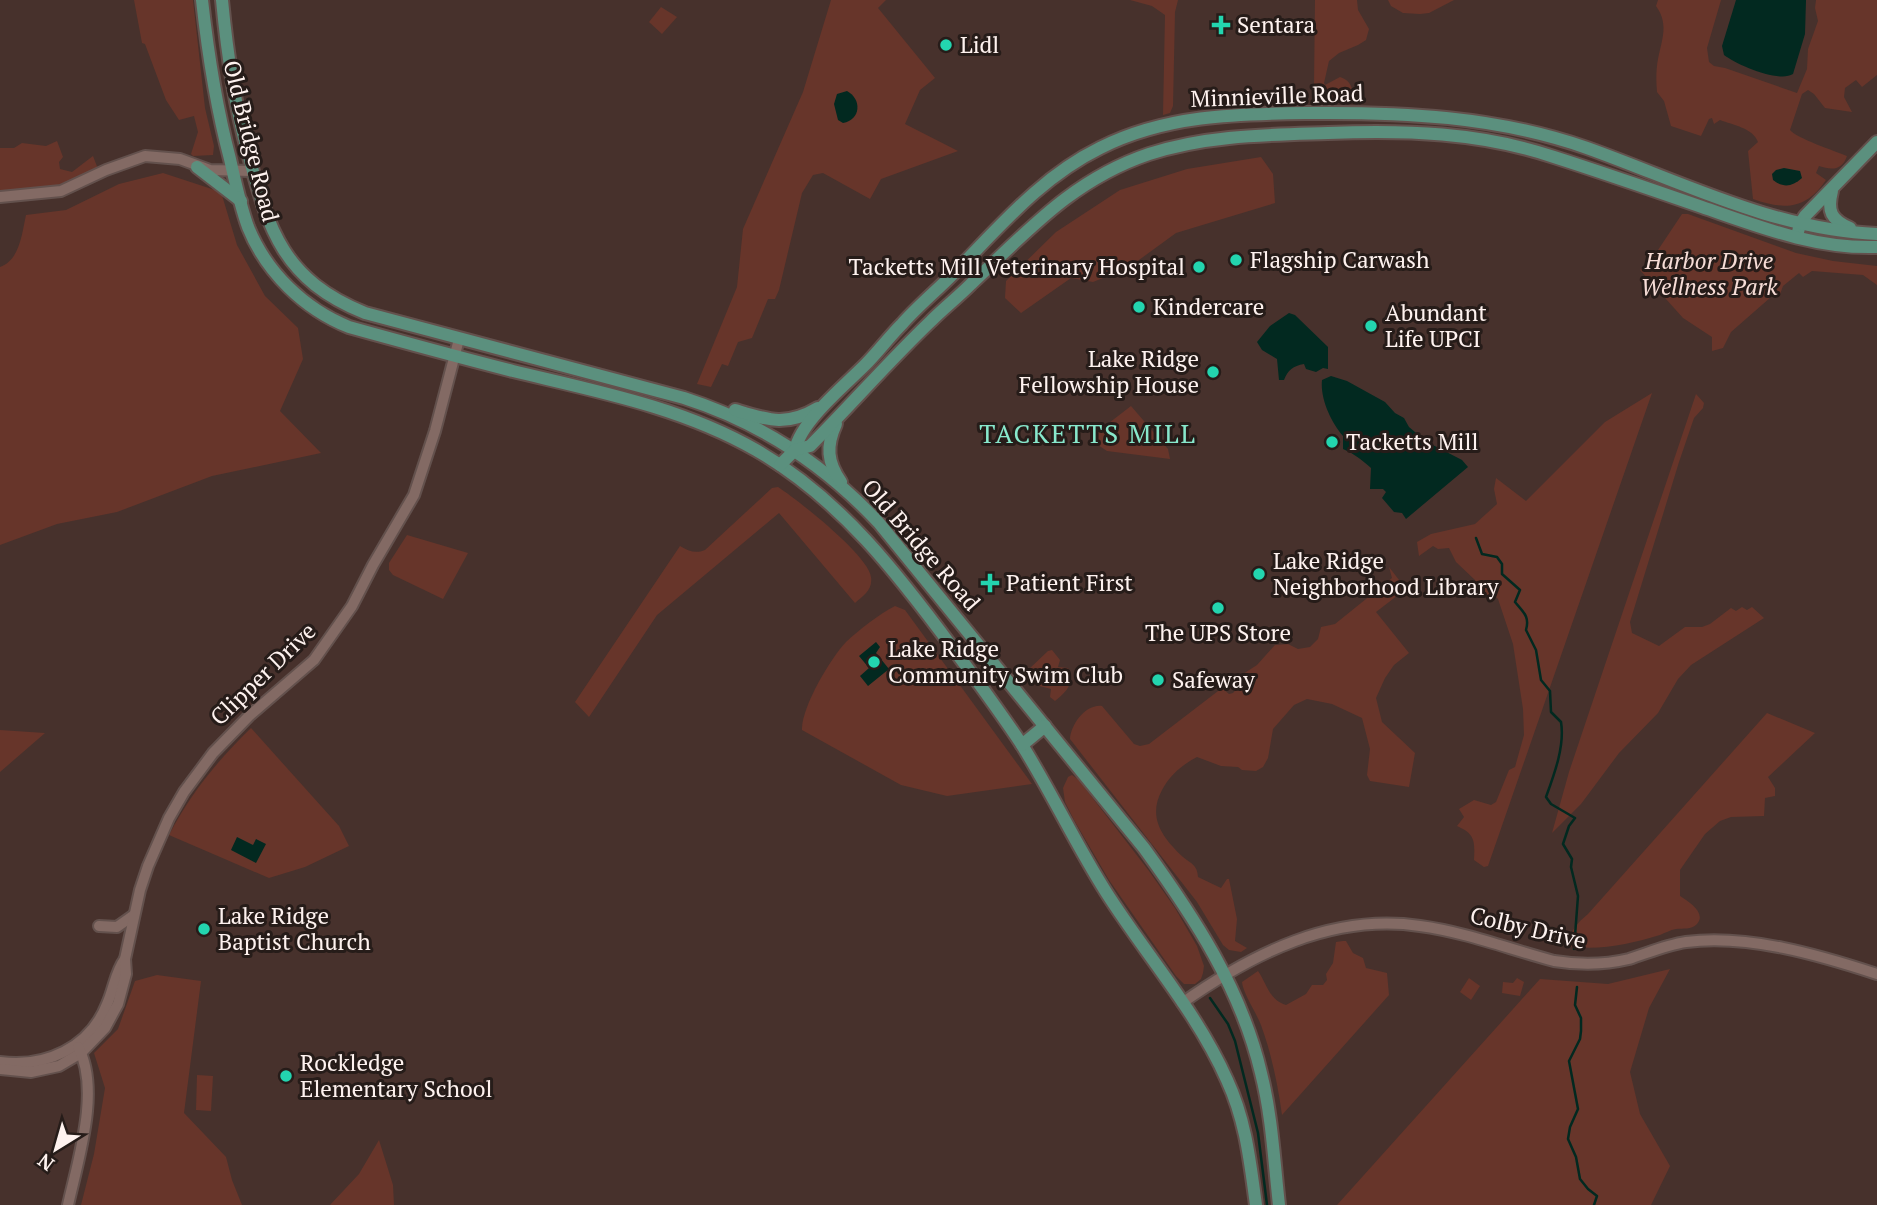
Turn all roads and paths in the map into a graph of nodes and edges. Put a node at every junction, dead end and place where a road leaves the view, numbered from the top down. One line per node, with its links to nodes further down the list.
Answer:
1 (202, 0): 5 (main road, Old Bridge Road)
2 (222, 0): 6 (main road, Old Bridge Road)
3 (1877, 142): 8 (main road)
4 (197, 167): 5 (street); 9 (street); 10 (main road)
5 (233, 171): 6 (street); 10 (main road, Old Bridge Road)
6 (252, 171): 16 (main road, Old Bridge Road)
7 (1605, 173): 11 (main road); 14 (main road, Minnieville Road); 20 (main road, Minnieville Road)
8 (1833, 188): 11 (main road); 12 (main road)
9 (0, 197)
10 (241, 201): 17 (main road, Old Bridge Road)
11 (1800, 224): 12 (main road, Minnieville Road); 14 (main road); 18 (main road, Minnieville Road)
12 (1862, 233): 13 (main road, Minnieville Road)
13 (1877, 234)
14 (1797, 239): 15 (main road, Minnieville Road)
15 (1877, 247)
16 (459, 338): 17 (street, Clipper Drive); 19 (main road, Old Bridge Road)
17 (454, 356): 22 (main road, Old Bridge Road); 26 (street, Clipper Drive)
18 (830, 401): 19 (main road); 21 (main road, Minnieville Road)
19 (701, 403): 21 (main road, Old Bridge Road)
20 (841, 414): 21 (main road, Minnieville Road); 23 (main road)
21 (795, 450): 22 (main road, Minnieville Road); 23 (main road, Old Bridge Road)
22 (780, 465): 25 (main road, Old Bridge Road)
23 (848, 492): 24 (main road, Old Bridge Road)
24 (1045, 726): 25 (main road); 28 (main road, Old Bridge Road)
25 (1022, 745): 30 (main road, Old Bridge Road)
26 (134, 915): 27 (street); 31 (street, Clipper Drive)
27 (99, 926)
28 (1226, 974): 29 (street, Colby Drive); 30 (street, Colby Drive); 36 (main road, Old Bridge Road)
29 (1877, 974)
30 (1182, 1003): 35 (main road, Old Bridge Road)
31 (78, 1049): 32 (street, Clipper Drive); 33 (street, Clipper Drive); 34 (street)
32 (0, 1062)
33 (0, 1069)
34 (68, 1205)
35 (1256, 1205)
36 (1279, 1205)

